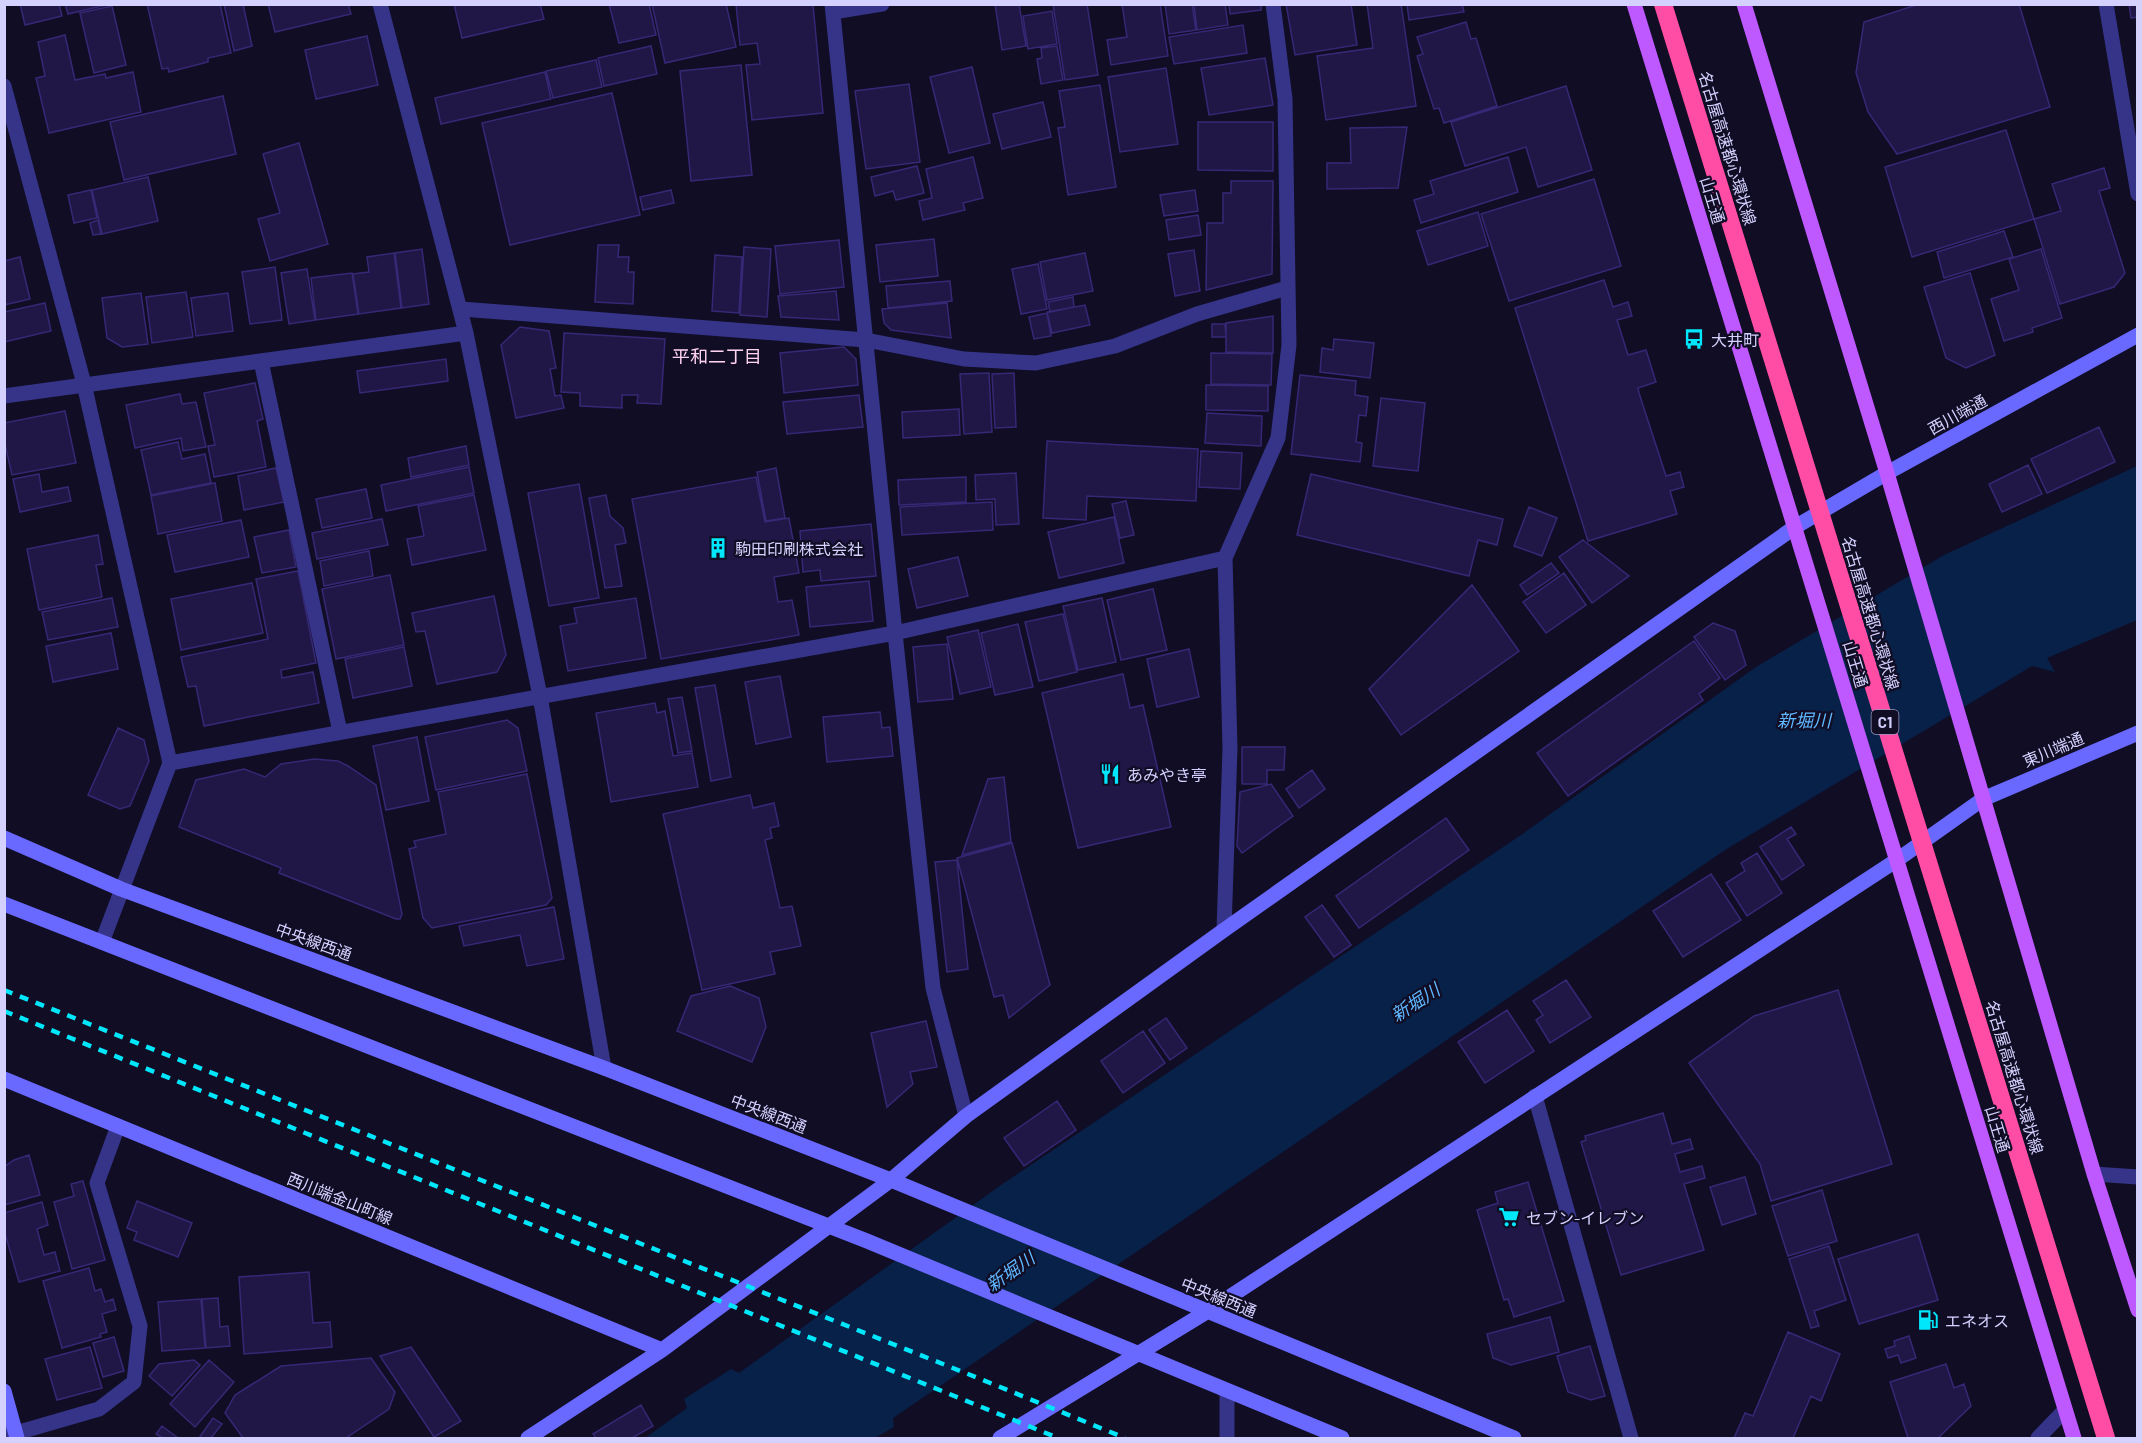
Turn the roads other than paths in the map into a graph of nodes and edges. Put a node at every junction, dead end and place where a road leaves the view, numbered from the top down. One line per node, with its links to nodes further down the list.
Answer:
1 (380, 4): 12 (street)
2 (882, 4): 8 (street)
3 (1273, 4): 11 (street)
4 (1634, 4): 20 (main road, 山王通)
5 (1663, 4): 59 (highway, 名古屋高速都心環状線 / C1, bridge)
6 (1744, 4): 19 (main road)
7 (2106, 4): 10 (street)
8 (833, 8): 15 (street)
9 (4, 86): 17 (street)
10 (2138, 194)
11 (1287, 288): 15 (street); 21 (street)
12 (461, 309): 13 (street); 15 (street)
13 (466, 333): 16 (street); 23 (street)
14 (2138, 335): 19 (street, 西川端通)
15 (866, 340): 22 (street)
16 (261, 360): 17 (street); 24 (street)
17 (84, 384): 18 (street); 26 (street)
18 (4, 396)
19 (1887, 474): 20 (street, 西川端通); 27 (main road)
20 (1795, 527): 29 (main road, 山王通); 32 (street, 西川端通)
21 (1225, 558): 22 (street); 32 (street)
22 (895, 633): 23 (street); 37 (street)
23 (540, 696): 24 (street); 34 (street)
24 (340, 732): 26 (street)
25 (2138, 732): 27 (street, 東川端通)
26 (170, 763): 30 (street)
27 (1983, 799): 29 (street, 東川端通); 39 (main road)
28 (4, 838): 30 (street, 中央線西通)
29 (1897, 860): 36 (street, 東川端通); 49 (main road, 山王通)
30 (121, 889): 33 (street); 34 (street, 中央線西通)
31 (4, 904): 33 (street)
32 (1224, 930): 37 (street, 西川端通)
33 (102, 942): 42 (street)
34 (604, 1068): 41 (street, 中央線西通)
35 (4, 1079): 38 (street, 西川端金山町線)
36 (1535, 1096): 44 (street, 東川端通); 56 (street)
37 (966, 1116): 41 (street, 西川端通)
38 (118, 1126): 45 (street, 西川端金山町線); 50 (street)
39 (2094, 1174): 40 (street); 43 (main road)
40 (2138, 1177)
41 (891, 1180): 42 (street, 西川端通); 44 (street, 中央線西通)
42 (829, 1227): 45 (street, 西川端通); 46 (street)
43 (2138, 1310)
44 (1208, 1311): 46 (street, 東川端通); 55 (street, 中央線西通)
45 (662, 1350): 51 (street, 西川端通)
46 (1138, 1354): 48 (street); 52 (street, 東川端通)
47 (4, 1391): 50 (street)
48 (1227, 1391): 53 (street); 54 (street)
49 (2065, 1410): 57 (street); 58 (main road, 山王通)
50 (13, 1436)
51 (528, 1438)
52 (1000, 1438)
53 (1227, 1438)
54 (1342, 1438)
55 (1514, 1438)
56 (1631, 1438)
57 (2038, 1438)
58 (2074, 1438)
59 (2106, 1438)

